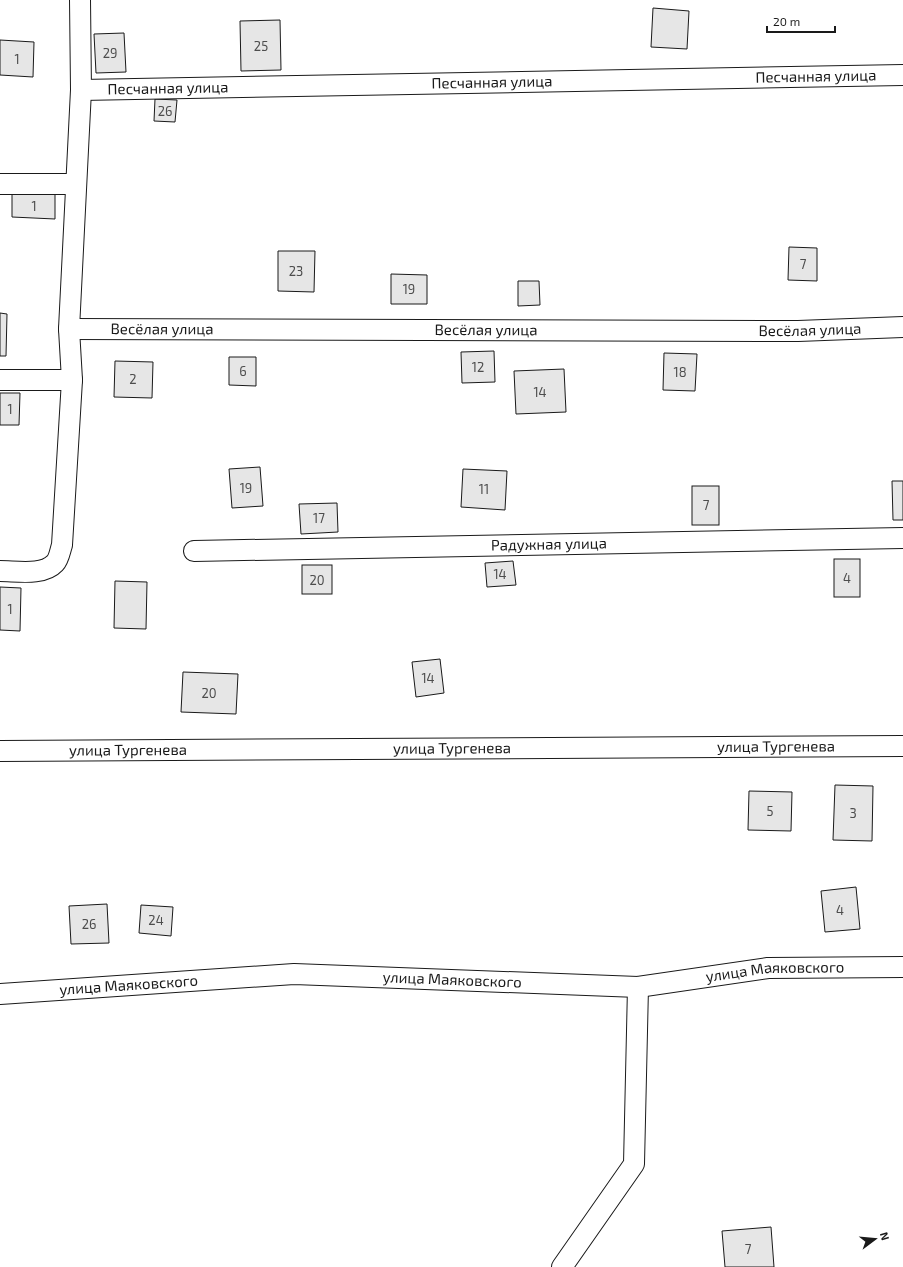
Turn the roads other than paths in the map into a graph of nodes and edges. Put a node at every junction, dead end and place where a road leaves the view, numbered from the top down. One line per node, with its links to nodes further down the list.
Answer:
1 (80, 0): 3 (street)
2 (903, 75): 3 (street, Песчанная улица)
3 (81, 90): 5 (street)
4 (0, 184): 5 (street)
5 (76, 184): 7 (street)
6 (903, 327): 7 (street, Весёлая улица)
7 (69, 329): 9 (street)
8 (0, 380): 9 (street)
9 (72, 380): 12 (street)
10 (903, 538): 11 (street, Радужная улица)
11 (194, 552)
12 (0, 571)
13 (903, 746): 14 (street, улица Тургенева)
14 (0, 751)
15 (903, 967): 16 (street, улица Маяковского)
16 (638, 987): 17 (street, улица Маяковского); 18 (street)
17 (0, 994)
18 (562, 1267)

